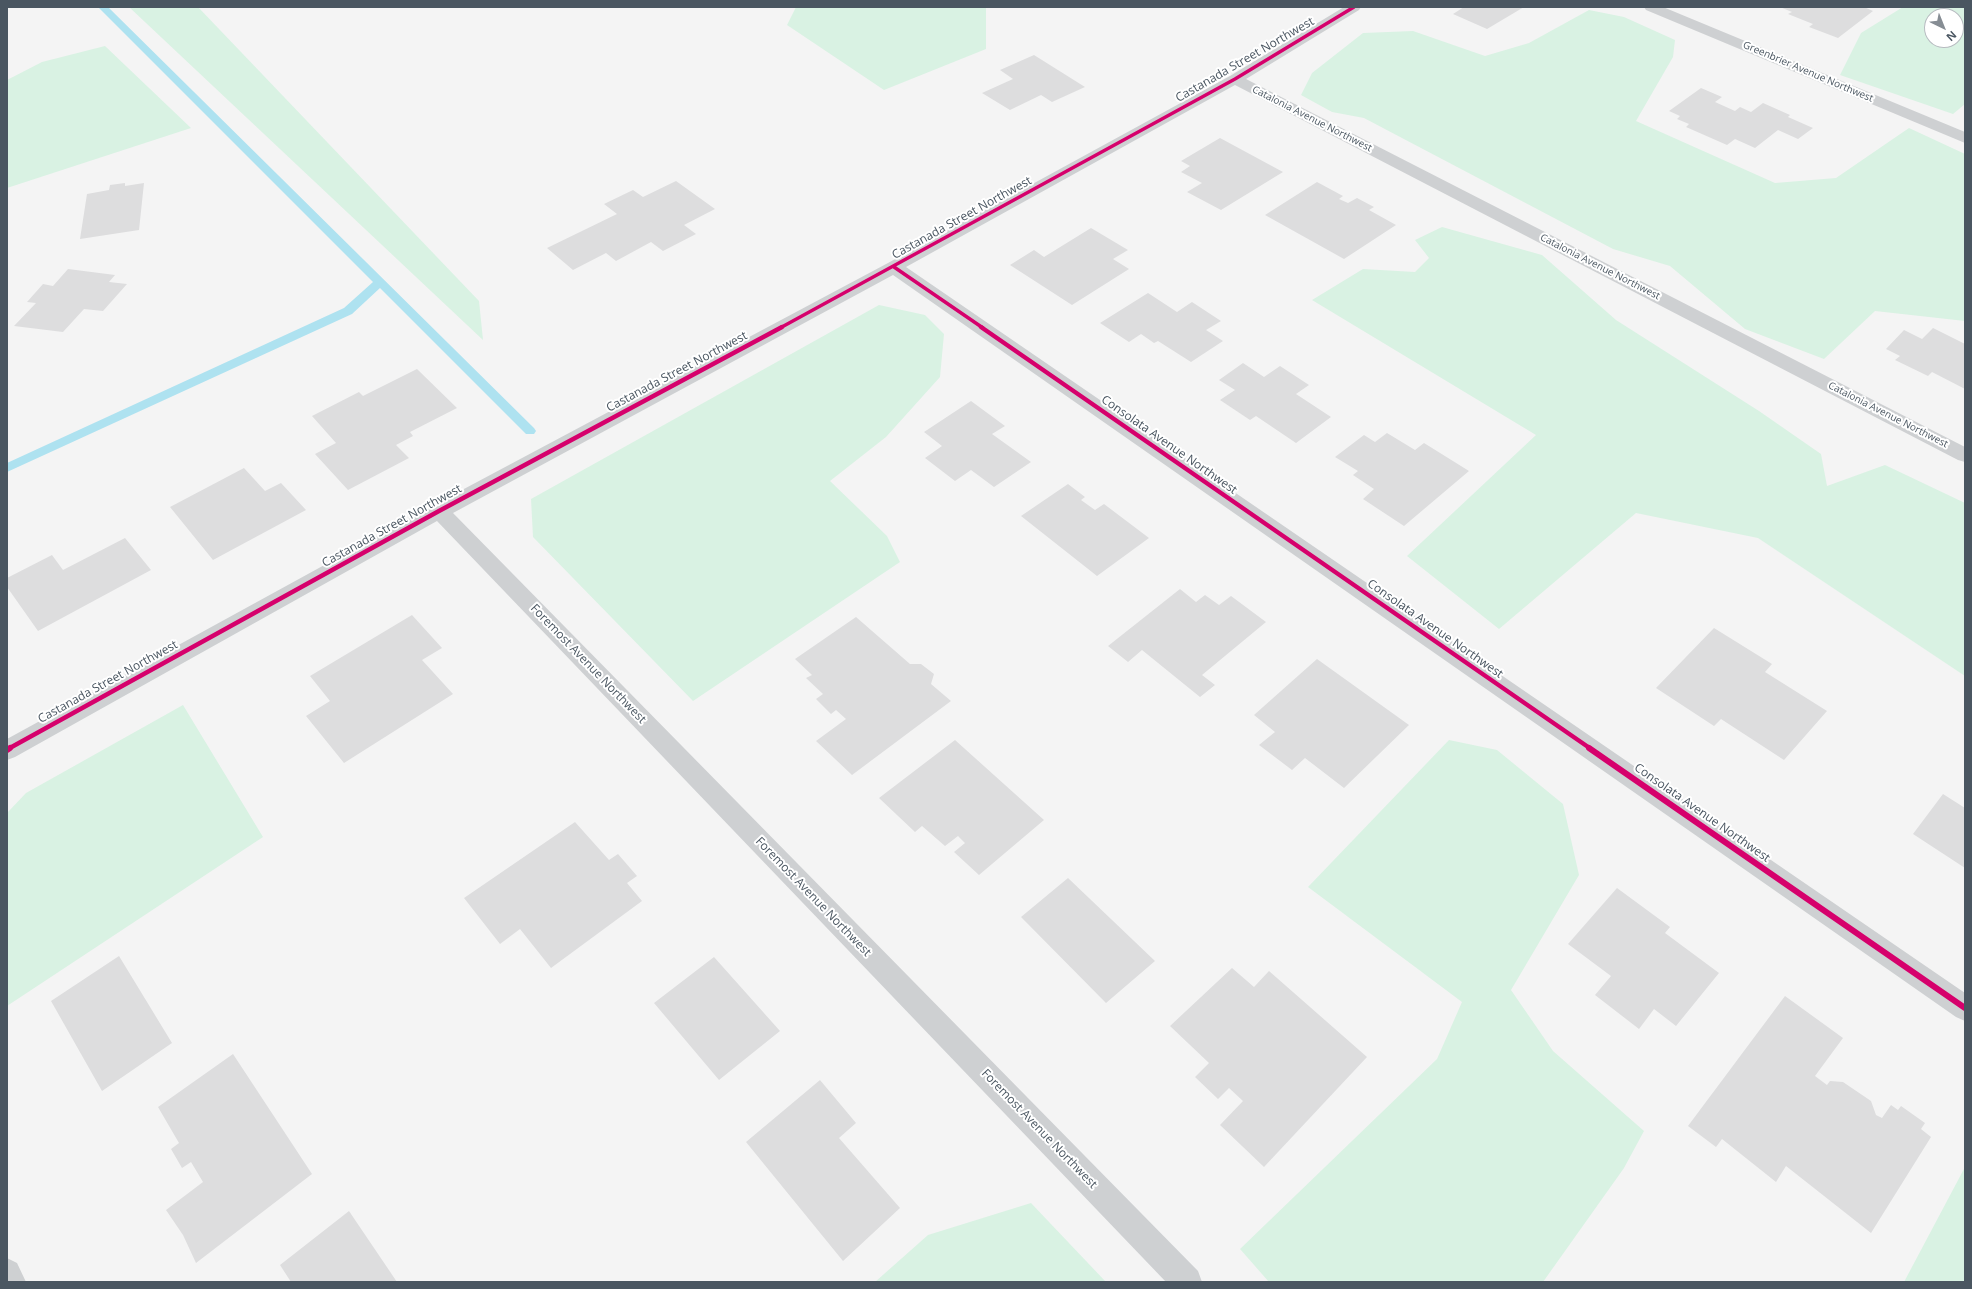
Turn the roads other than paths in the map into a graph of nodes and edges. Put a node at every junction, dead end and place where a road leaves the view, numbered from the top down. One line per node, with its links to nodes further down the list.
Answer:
1 (1354, 7): 3 (street, Castanada Street Northwest)
2 (1650, 7): 4 (street, Greenbrier Avenue Northwest)
3 (1235, 79): 5 (street, Castanada Street Northwest); 6 (street, Catalonia Avenue Northwest)
4 (1965, 138)
5 (894, 267): 7 (street, Castanada Street Northwest); 9 (street, Consolata Avenue Northwest)
6 (1965, 455)
7 (439, 511): 8 (street, Castanada Street Northwest); 12 (street, Foremost Avenue Northwest)
8 (7, 750)
9 (1965, 1008)
10 (7, 1273): 11 (street)
11 (11, 1282)
12 (1187, 1282)

